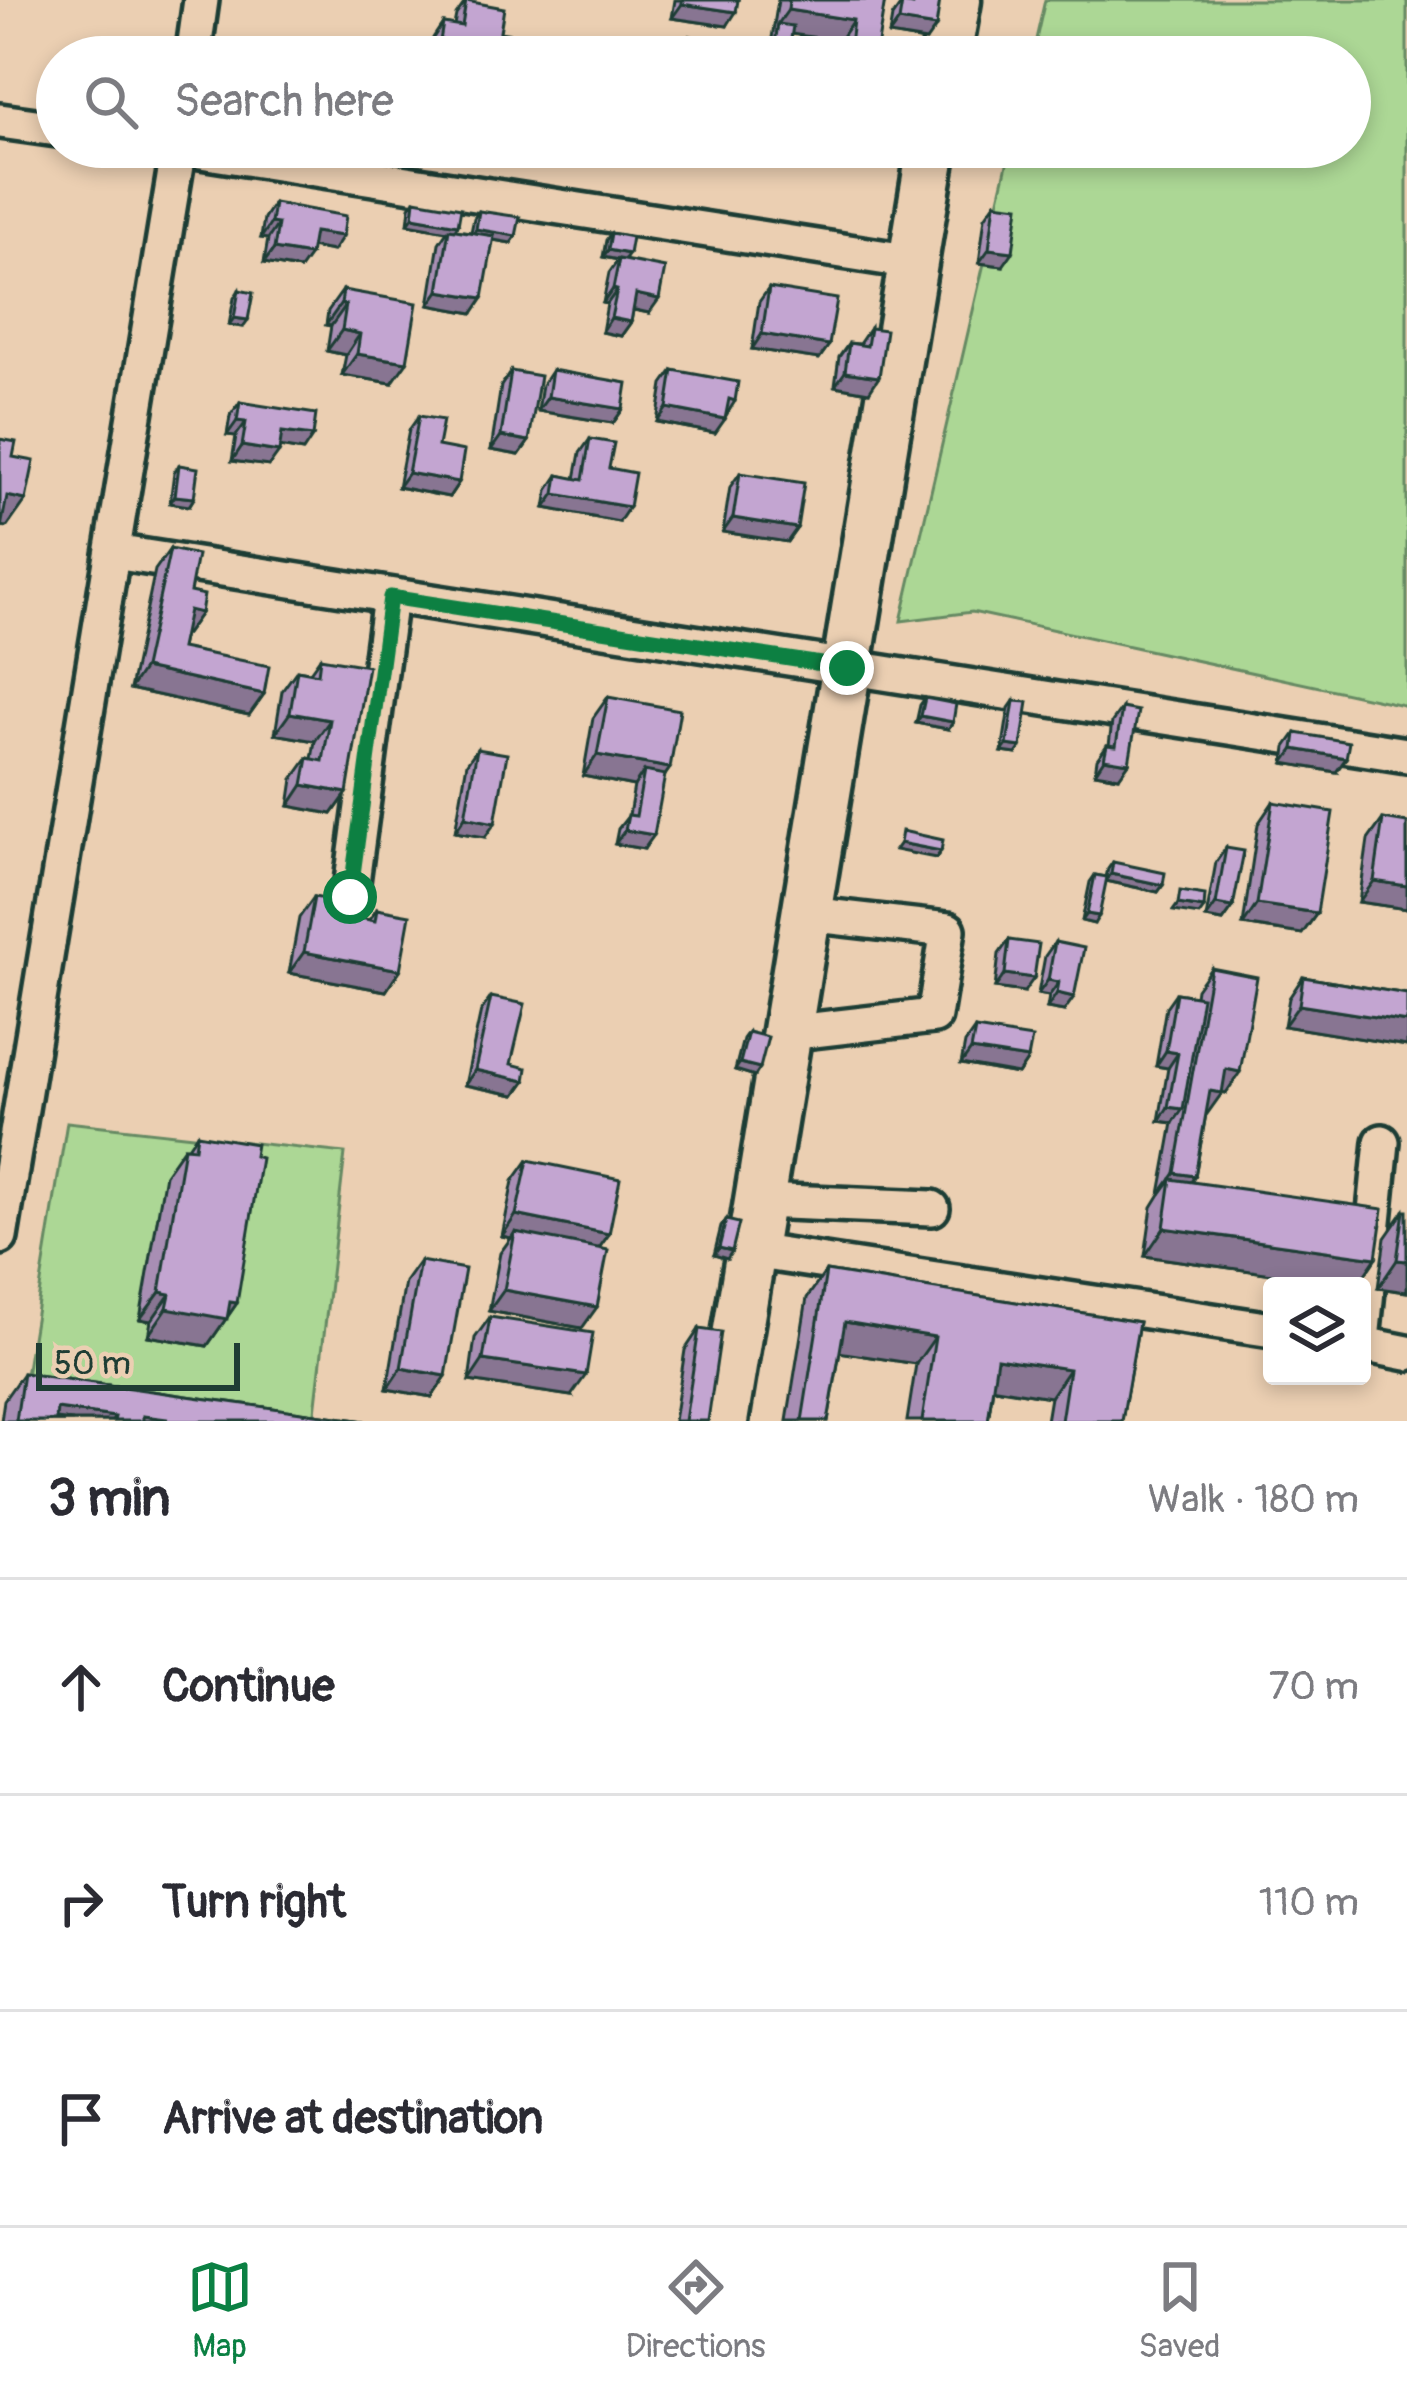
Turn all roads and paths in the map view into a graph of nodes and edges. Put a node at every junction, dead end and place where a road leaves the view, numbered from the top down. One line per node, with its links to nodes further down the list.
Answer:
1 (201, 0): 3 (street)
2 (956, 0): 4 (highway)
3 (196, 36)
4 (950, 36)
5 (0, 121): 6 (street)
6 (36, 126)
7 (175, 168): 11 (street)
8 (312, 168): 10 (street)
9 (929, 168): 10 (highway)
10 (913, 262): 13 (highway)
11 (114, 552): 12 (street); 19 (street)
12 (390, 597): 13 (street); 15 (street)
13 (847, 668): 14 (street); 16 (highway)
14 (1407, 755)
15 (350, 897)
16 (807, 914): 17 (highway); 17 (street)
17 (787, 1034): 20 (highway)
18 (1382, 1142): 24 (street)
19 (5, 1189): 22 (street)
20 (760, 1201): 21 (street); 23 (highway)
21 (932, 1208)
22 (0, 1237)
23 (752, 1251): 25 (street); 28 (highway)
24 (1368, 1277)
25 (1263, 1329)
26 (1371, 1344): 27 (street)
27 (1407, 1353)
28 (723, 1421)

